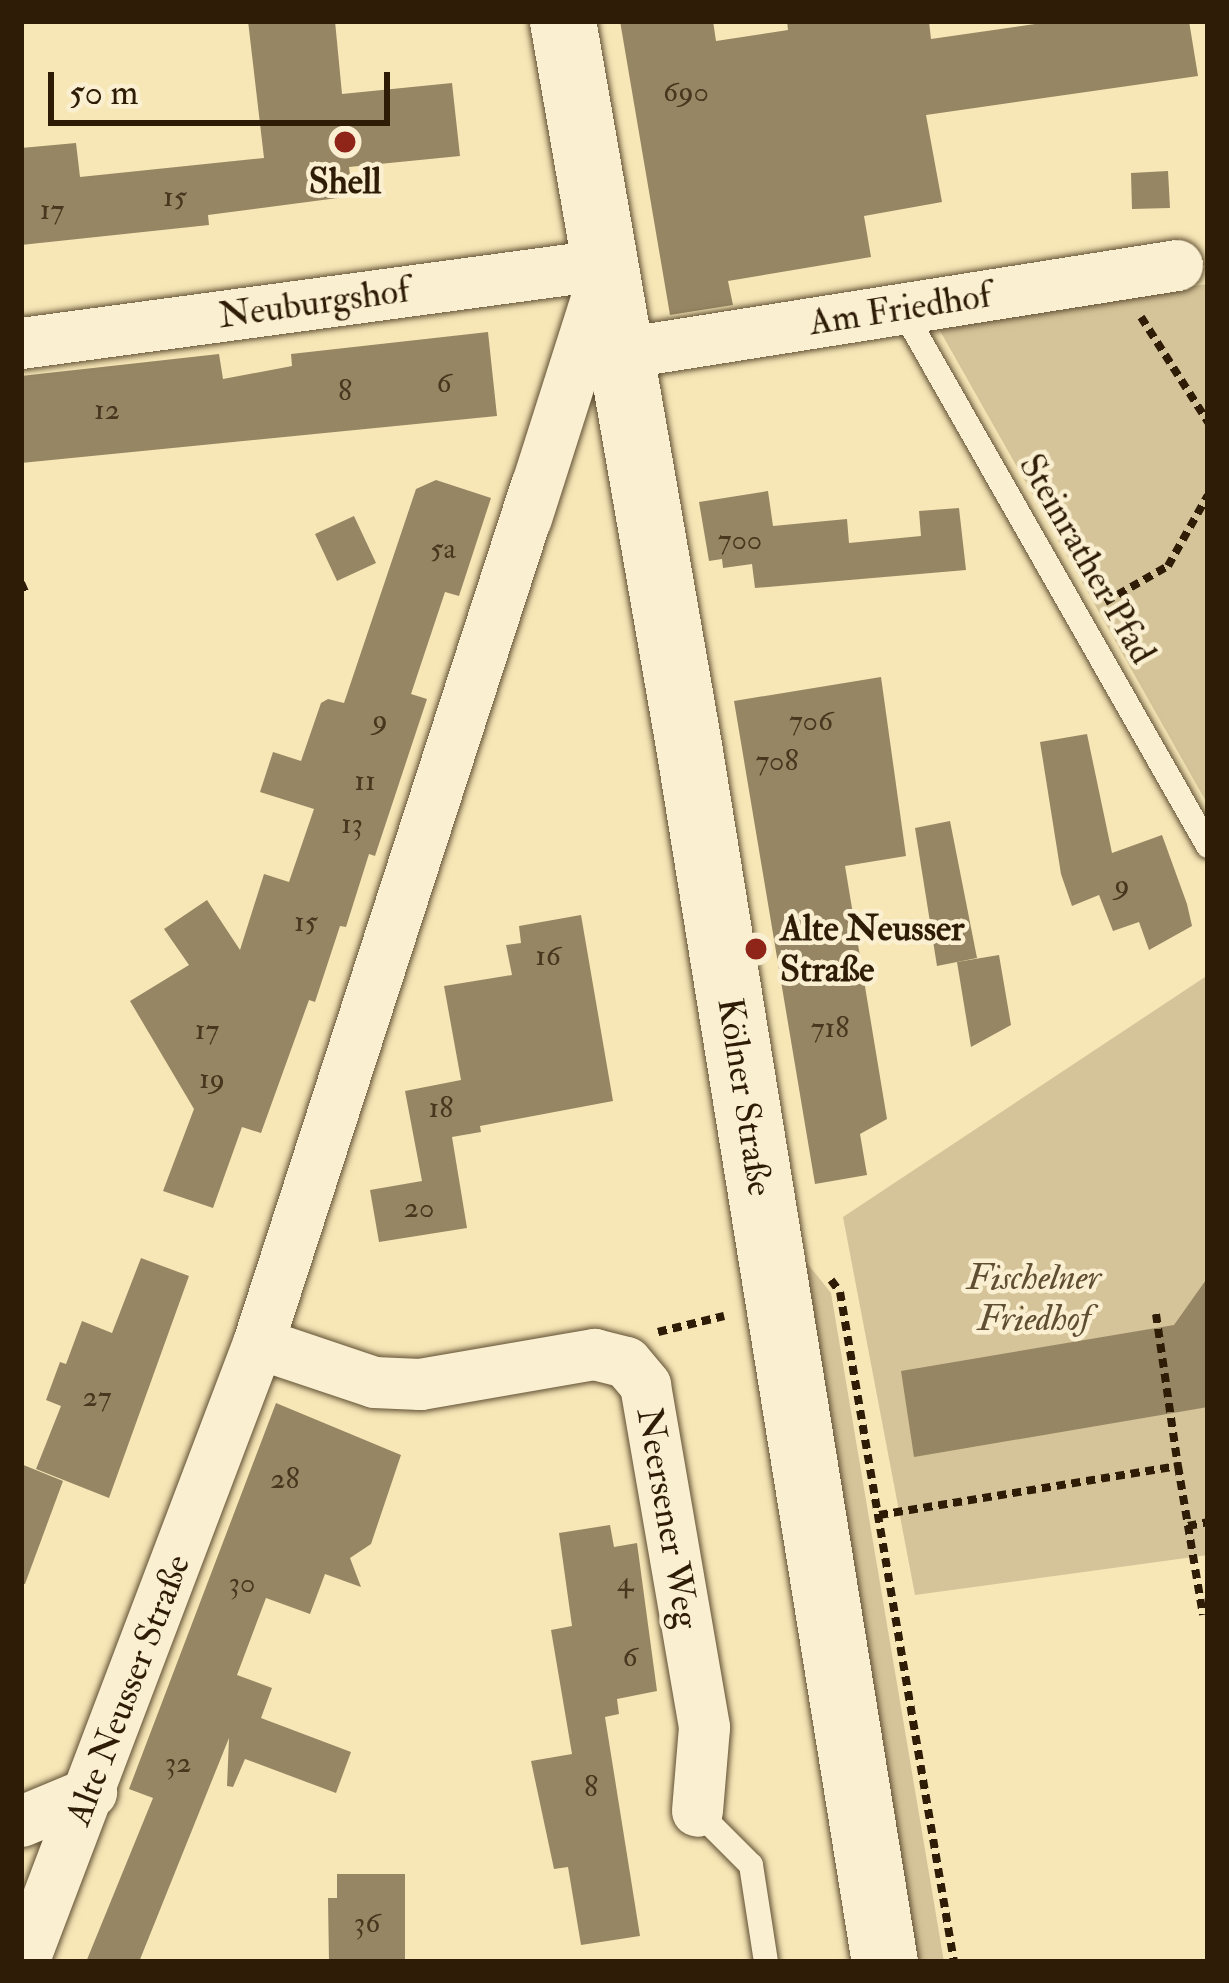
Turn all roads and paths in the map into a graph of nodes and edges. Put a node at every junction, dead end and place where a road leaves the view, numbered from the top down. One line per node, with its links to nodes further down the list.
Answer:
1 (563, 21): 2 (main road, Kölner Straße)
2 (607, 264): 6 (street, Neuburgshof); 7 (main road, Kölner Straße); 10 (street, Alte Neusser Straße)
3 (1178, 265): 4 (street, Am Friedhof)
4 (1114, 276): 5 (street, Am Friedhof); 8 (path)
5 (902, 309): 7 (street, Am Friedhof); 11 (lane, Steinrather Pfad)
6 (21, 343)
7 (622, 352): 14 (main road, Kölner Straße)
8 (1208, 422)
9 (1208, 495): 11 (path)
10 (523, 530): 12 (street, Alte Neusser Straße); 16 (street, Alte Neusser Straße)
11 (1078, 616): 13 (lane, Steinrather Pfad)
12 (488, 640)
13 (1208, 846)
14 (804, 1290): 17 (path); 19 (path); 28 (main road, Kölner Straße)
15 (1156, 1314): 18 (path)
16 (258, 1343): 17 (street, Neersener Weg); 23 (street, Alte Neusser Straße)
17 (626, 1362): 24 (street, Neersener Weg)
18 (1178, 1466): 19 (path); 21 (path)
19 (879, 1515): 29 (path)
20 (1208, 1522): 21 (path)
21 (1188, 1526): 22 (path)
22 (1203, 1615)
23 (91, 1792): 25 (street); 26 (street, Alte Neusser Straße)
24 (697, 1811): 27 (lane, Neersener Weg)
25 (21, 1821)
26 (23, 1962)
27 (766, 1962)
28 (885, 1962)
29 (954, 1962)

